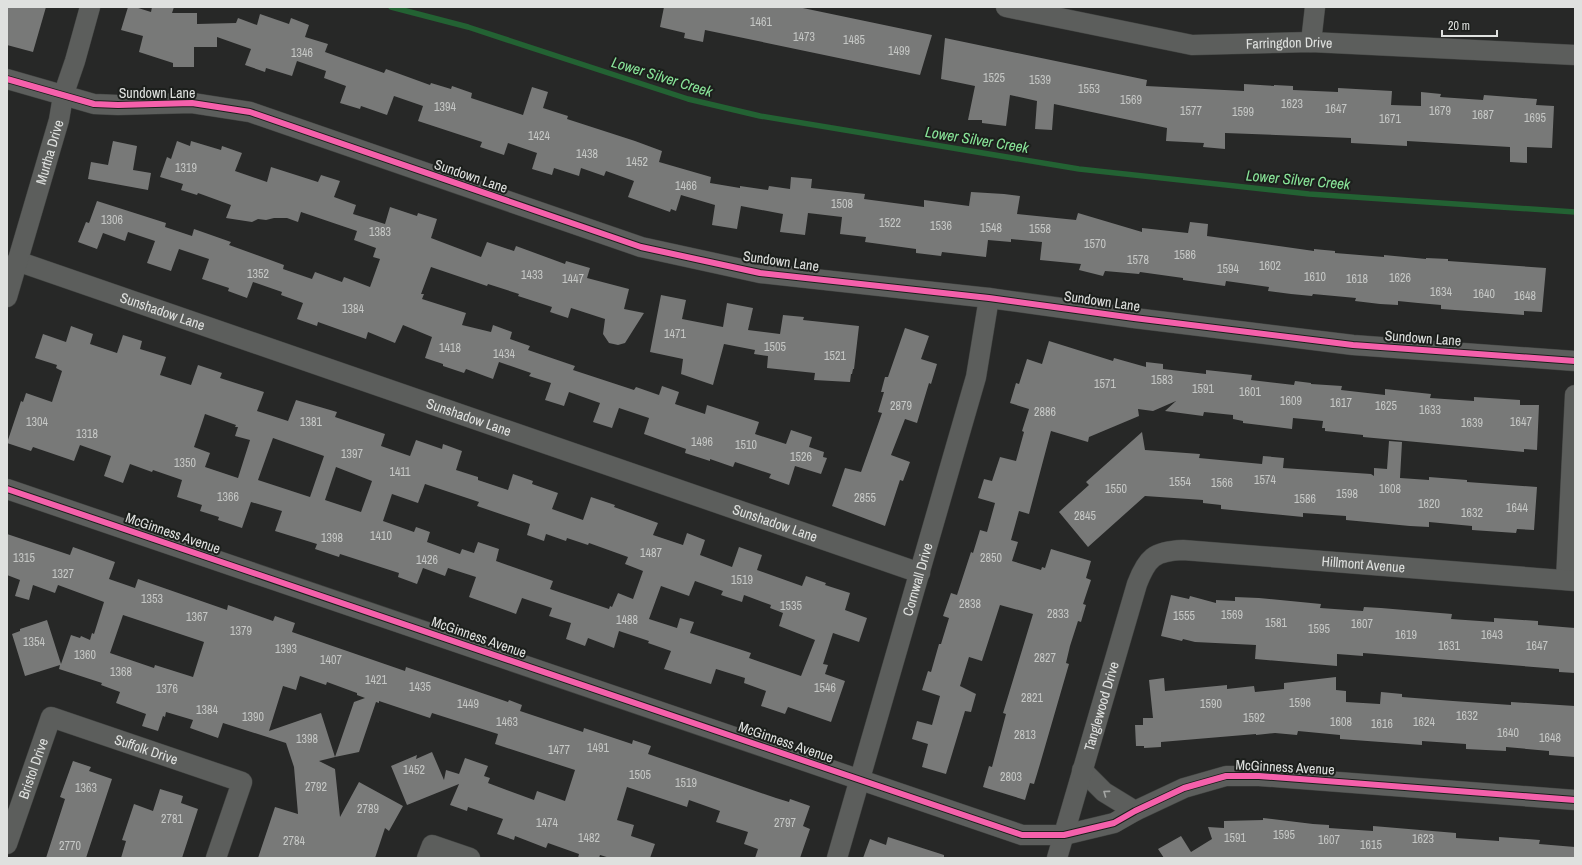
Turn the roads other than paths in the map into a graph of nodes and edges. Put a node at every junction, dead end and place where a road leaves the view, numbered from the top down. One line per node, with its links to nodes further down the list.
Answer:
1 (90, 7): 7 (street, Murtha Drive)
2 (1006, 7): 4 (street, Farringdon Drive)
3 (1315, 7): 4 (street)
4 (1311, 42): 5 (street, Farringdon Drive)
5 (1575, 55)
6 (7, 79): 7 (street, Sundown Lane)
7 (63, 96): 8 (street, Murtha Drive); 10 (street, Sundown Lane)
8 (17, 261): 9 (street, Murtha Drive); 17 (street, Sunshadow Lane)
9 (7, 297)
10 (989, 298): 12 (street, Sundown Lane); 17 (street, Cornwall Drive)
11 (1575, 356): 12 (street)
12 (1575, 361): 13 (street)
13 (1575, 367)
14 (1575, 395): 18 (street)
15 (7, 489): 21 (street, McGinness Avenue)
16 (1152, 557): 18 (street, Hillmont Avenue); 20 (street, Tanglewood Drive)
17 (920, 573): 21 (street, Cornwall Drive)
18 (1570, 580)
19 (51, 717): 25 (street, Bristol Drive); 27 (street, Suffolk Drive)
20 (1082, 770): 23 (street, one-way to 20); 24 (street, Tanglewood Drive)
21 (859, 780): 24 (street, McGinness Avenue); 29 (street, Cornwall Drive)
22 (1575, 800): 23 (street, McGinness Avenue)
23 (1135, 811): 24 (street, McGinness Avenue)
24 (1064, 835): 30 (street, Tanglewood Drive)
25 (7, 844)
26 (429, 851): 28 (street)
27 (216, 858)
28 (470, 858)
29 (837, 858)
30 (1057, 858)

